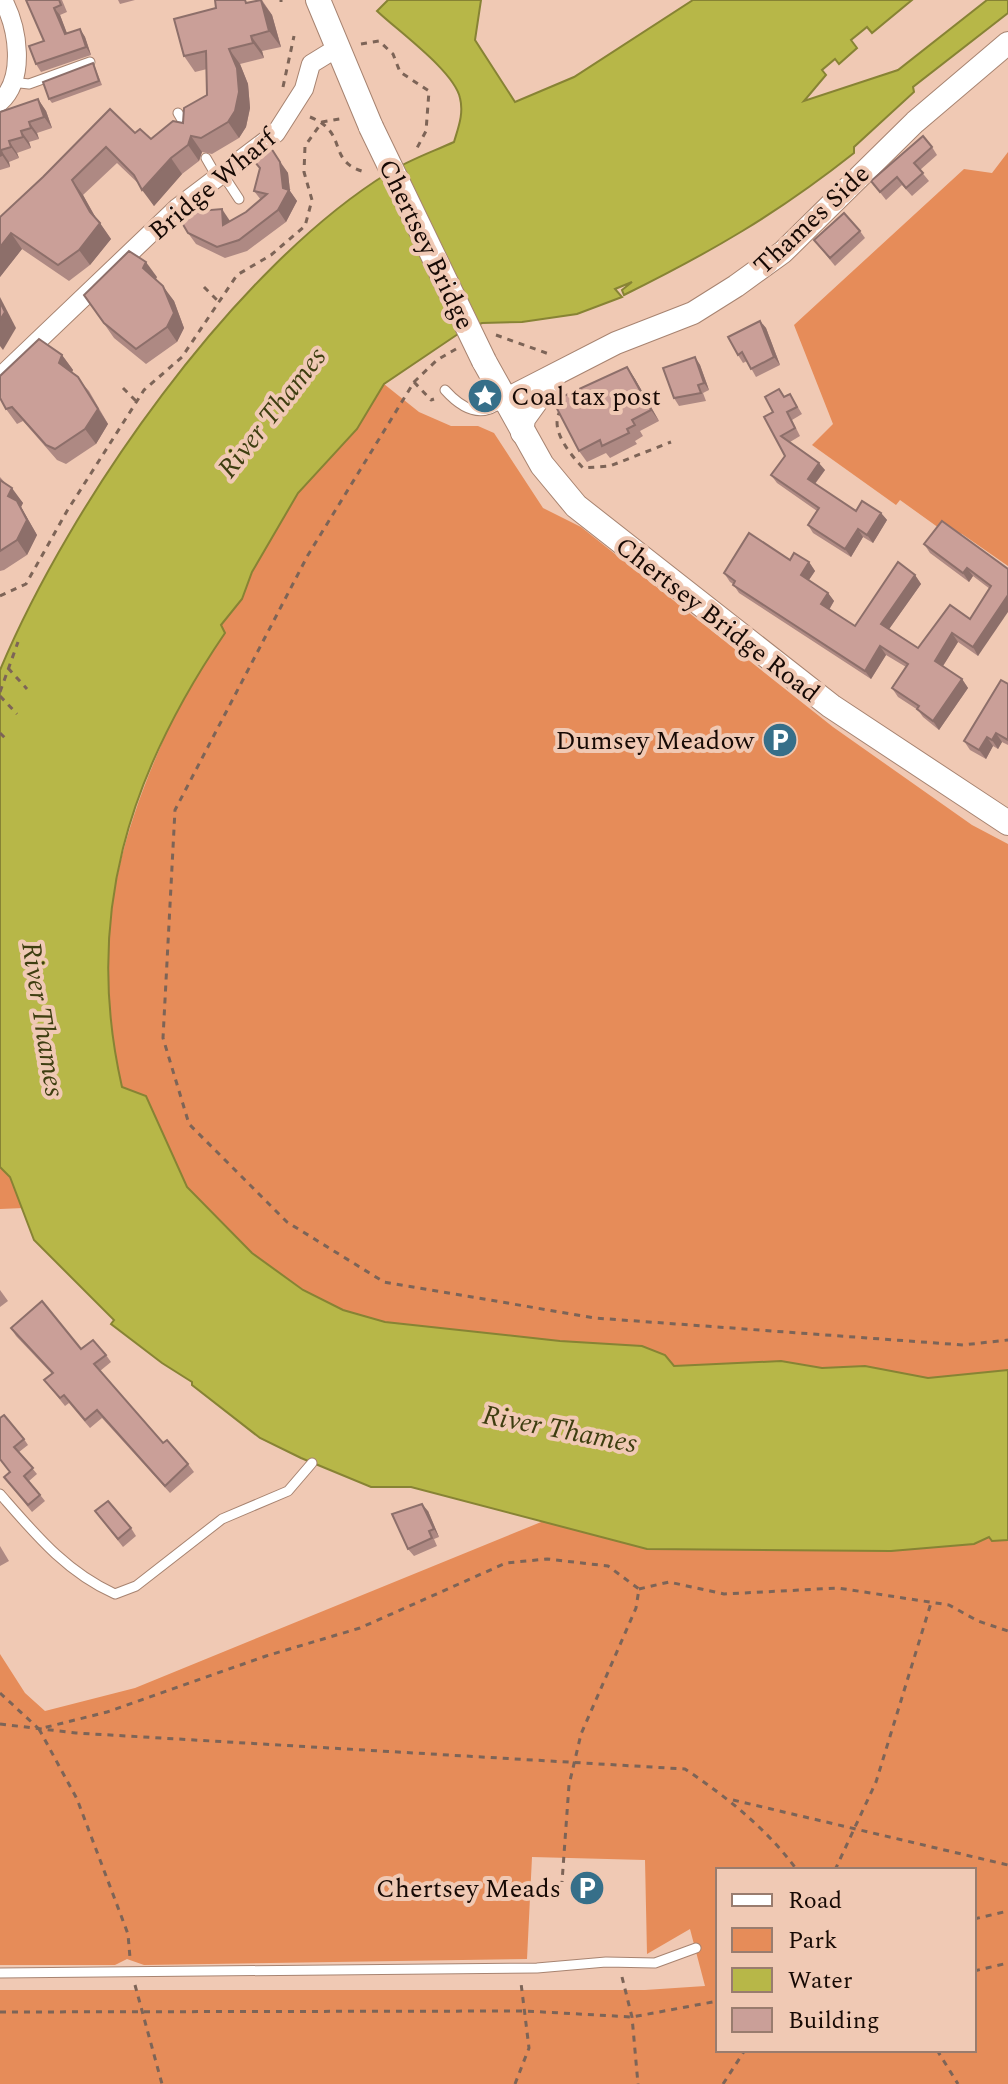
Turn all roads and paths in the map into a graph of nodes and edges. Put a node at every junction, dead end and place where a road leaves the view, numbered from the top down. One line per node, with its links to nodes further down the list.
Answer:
1 (3, 0): 7 (street)
2 (318, 0): 5 (main road, Chertsey Bridge)
3 (294, 36): 8 (path)
4 (1008, 43): 25 (street, Thames Side)
5 (343, 47): 12 (main road, Chertsey Bridge); 15 (path); 18 (street, Bridge Wharf)
6 (90, 62): 7 (lane)
7 (11, 82): 9 (street)
8 (282, 88)
9 (0, 102)
10 (178, 113): 14 (lane)
11 (306, 115): 13 (path)
12 (363, 121): 13 (path); 24 (main road, Chertsey Bridge, bridge)
13 (322, 122): 17 (path); 21 (path)
14 (190, 133)
15 (417, 148)
16 (206, 158): 18 (lane)
17 (365, 172)
18 (220, 175): 19 (lane); 26 (street, Bridge Wharf)
19 (239, 199)
20 (204, 287): 21 (path)
21 (219, 302): 31 (path)
22 (488, 333): 25 (path)
23 (460, 347): 27 (path)
24 (484, 361): 30 (main road, Chertsey Bridge Road)
25 (557, 362): 30 (street, Thames Side); 33 (street)
26 (0, 377)
27 (414, 382): 29 (path); 44 (path)
28 (123, 388): 31 (path)
29 (445, 390): 30 (lane)
30 (503, 401): 33 (main road, Chertsey Bridge Road)
31 (137, 402): 35 (path)
32 (567, 404): 34 (path)
33 (522, 433): 43 (main road, Chertsey Bridge Road)
34 (671, 442)
35 (0, 596)
36 (18, 642): 37 (path)
37 (8, 668): 38 (path); 39 (path)
38 (27, 689)
39 (0, 694): 40 (path)
40 (17, 714)
41 (0, 733): 42 (path)
42 (7, 740)
43 (1008, 823)
44 (1008, 1340)
45 (312, 1463): 46 (lane)
46 (0, 1494)
47 (639, 1589): 48 (path); 52 (path); 53 (path)
48 (931, 1602): 49 (path); 55 (path)
49 (1008, 1631)
50 (0, 1693): 52 (path)
51 (0, 1724): 52 (path)
52 (39, 1729): 53 (path); 68 (path)
53 (575, 1761): 54 (path); 59 (path)
54 (729, 1799): 55 (path); 57 (path)
55 (855, 1827): 56 (path); 58 (path)
56 (1008, 1865)
57 (796, 1868)
58 (836, 1868)
59 (562, 1882)
60 (1008, 1911): 61 (path)
61 (976, 1919)
62 (696, 1948): 63 (lane)
63 (622, 1962): 65 (lane); 73 (path)
64 (1008, 1963): 66 (path)
65 (522, 1968): 68 (lane); 70 (path)
66 (976, 1971)
67 (0, 1973): 68 (lane)
68 (134, 1973): 72 (path)
69 (716, 2001): 73 (path)
70 (525, 2011): 72 (path); 73 (path); 77 (path)
71 (0, 2012): 72 (path)
72 (143, 2015): 76 (path)
73 (632, 2017): 78 (path)
74 (744, 2052): 79 (path)
75 (938, 2052): 80 (path)
76 (162, 2084)
77 (515, 2084)
78 (638, 2084)
79 (723, 2084)
80 (958, 2084)

